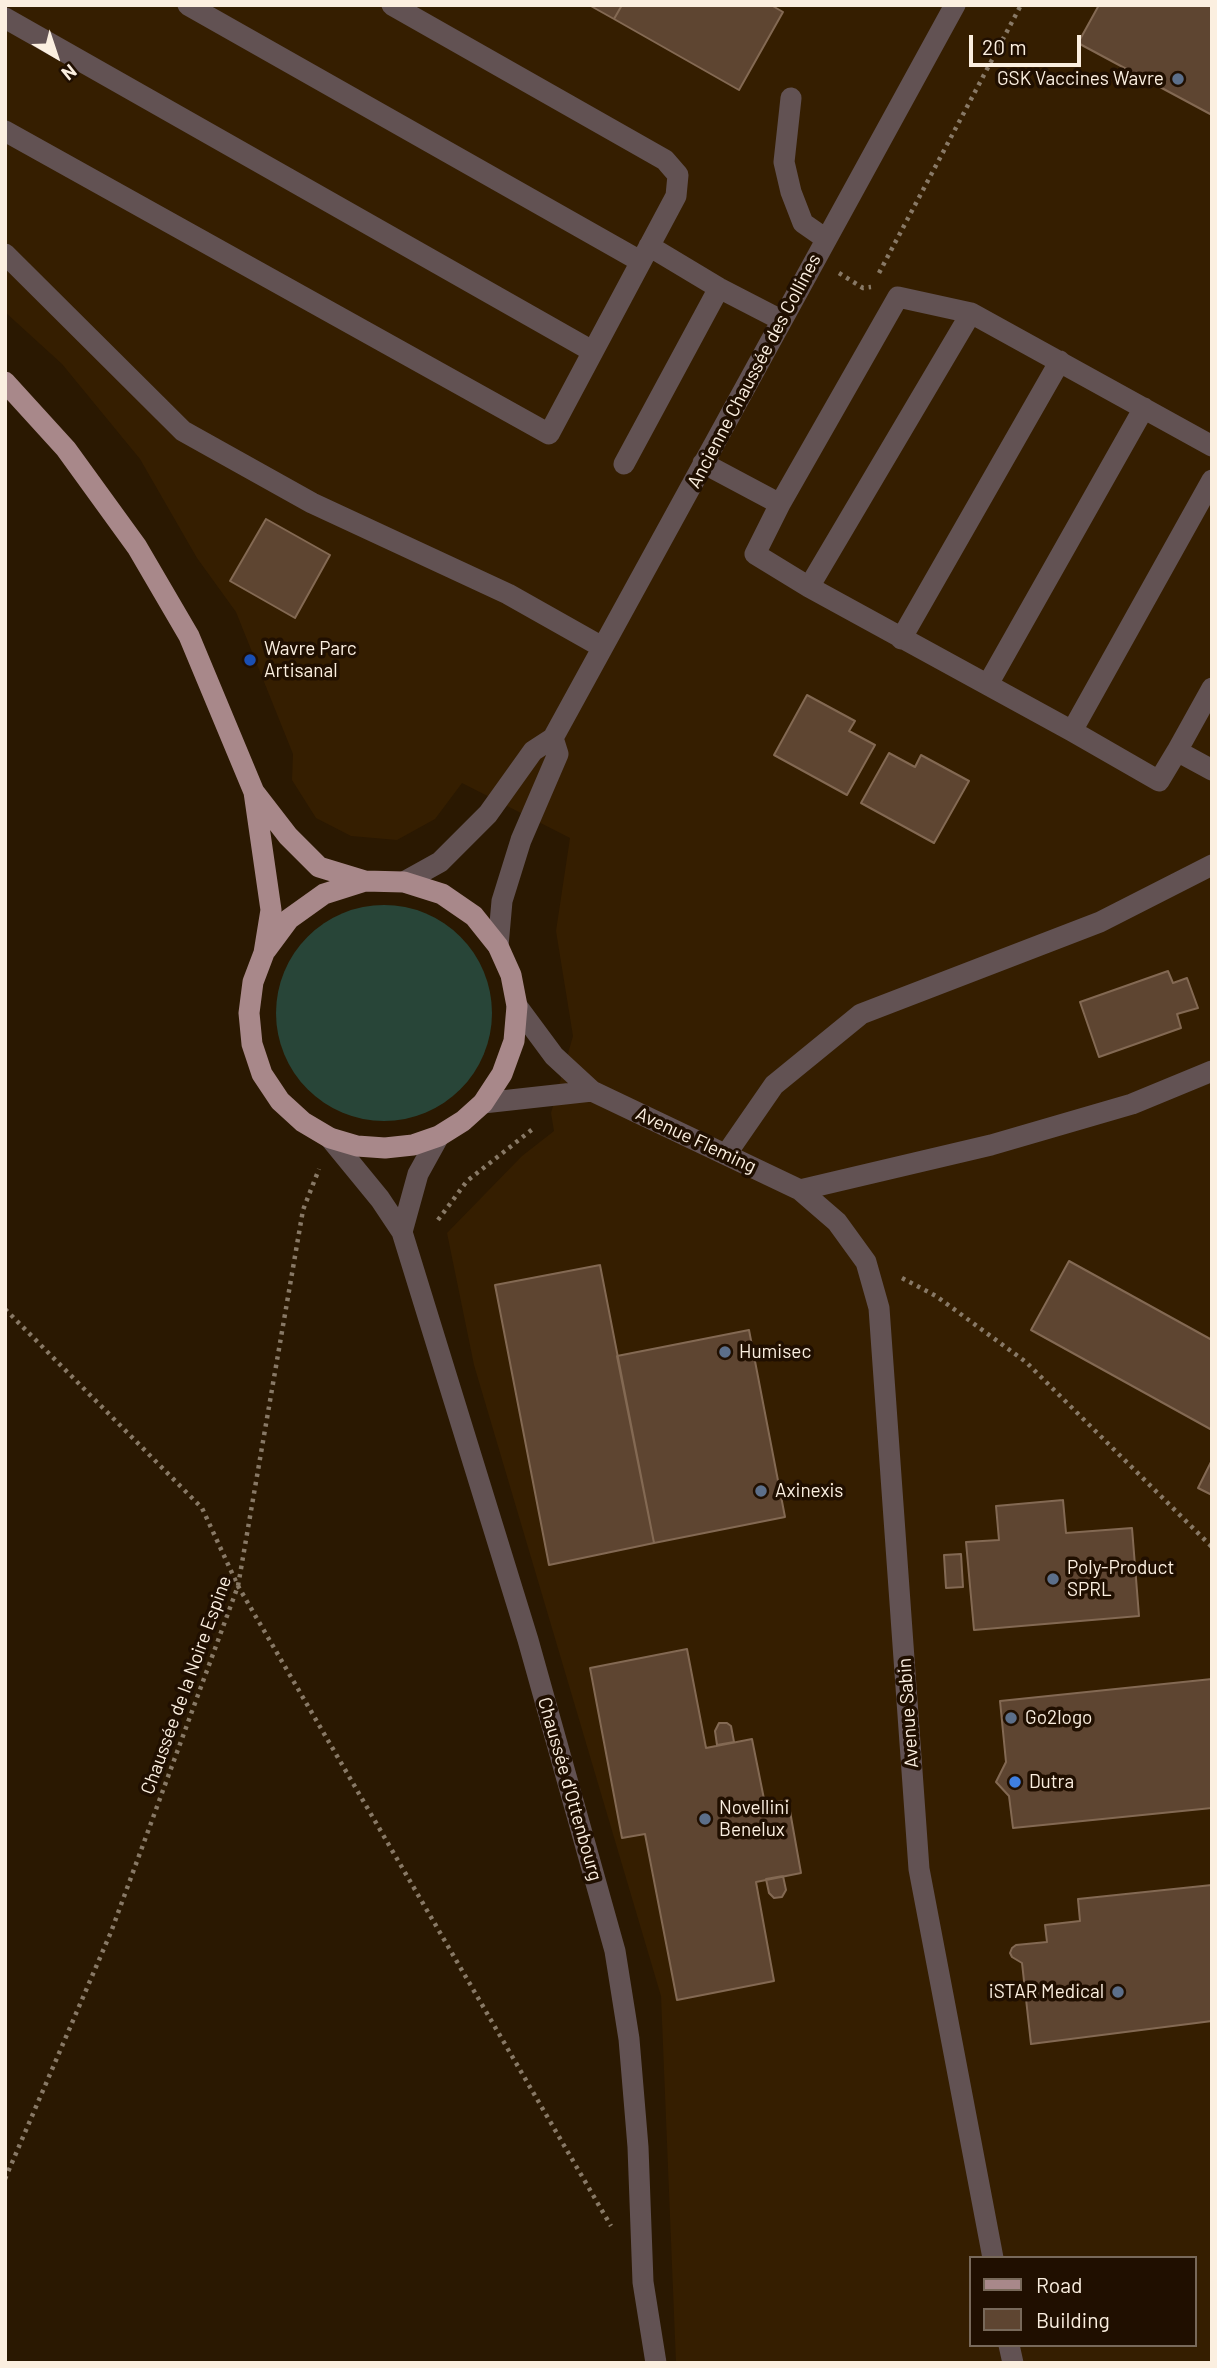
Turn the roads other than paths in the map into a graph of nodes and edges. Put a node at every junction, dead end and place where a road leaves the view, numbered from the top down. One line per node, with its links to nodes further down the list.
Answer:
1 (188, 5): 9 (street)
2 (391, 5): 9 (street)
3 (955, 5): 7 (street, Ancienne Chaussée des Collines)
4 (5, 18): 13 (street)
5 (791, 98): 7 (street)
6 (5, 131): 13 (street)
7 (826, 239): 12 (street, Ancienne Chaussée des Collines)
8 (5, 254): 24 (street)
9 (645, 254): 10 (street); 13 (street)
10 (719, 288): 12 (street); 19 (street)
11 (971, 313): 14 (street); 21 (street); 22 (street)
12 (781, 320): 18 (street, Ancienne Chaussée des Collines)
13 (592, 351)
14 (1060, 361): 16 (street); 23 (street)
15 (5, 382): 31 (main road, Chaussée d'Ottenbourg)
16 (1144, 408): 17 (street); 25 (street)
17 (1212, 446)
18 (703, 463): 21 (street); 24 (street, Ancienne Chaussée des Collines)
19 (624, 464)
20 (1212, 480): 27 (street)
21 (779, 504): 22 (street)
22 (809, 587): 23 (street)
23 (901, 639): 25 (street)
24 (602, 647): 28 (street, Ancienne Chaussée des Collines)
25 (988, 684): 27 (street)
26 (1212, 688): 29 (street)
27 (1072, 731): 29 (street)
28 (554, 738): 34 (street, Ancienne Chaussée des Collines); 35 (street, Ancienne Chaussée des Collines)
29 (1177, 751): 30 (street)
30 (1212, 770)
31 (254, 792): 33 (main road, Chaussée d'Ottenbourg); 36 (main road, Chaussée d'Ottenbourg)
32 (1210, 872): 43 (street)
33 (365, 881): 34 (main road, Chaussée d'Ottenbourg); 36 (main road, Chaussée d'Ottenbourg)
34 (404, 882): 35 (main road, Chaussée d'Ottenbourg)
35 (498, 946): 37 (main road, Chaussée d'Ottenbourg)
36 (264, 953): 42 (main road, Chaussée d'Ottenbourg)
37 (517, 1006): 39 (street); 40 (main road, Chaussée d'Ottenbourg)
38 (1212, 1071): 44 (street)
39 (592, 1091): 40 (street); 43 (street, Avenue Fleming)
40 (483, 1103): 41 (main road, Chaussée d'Ottenbourg)
41 (439, 1136): 42 (main road, Chaussée d'Ottenbourg); 45 (street, Chaussée d'Ottenbourg)
42 (330, 1138): 45 (street, Chaussée d'Ottenbourg)
43 (727, 1153): 44 (street, Avenue Fleming)
44 (800, 1190): 46 (street, Avenue Sabin)
45 (402, 1232): 47 (street, Chaussée d'Ottenbourg)
46 (993, 2256)
47 (656, 2363)

